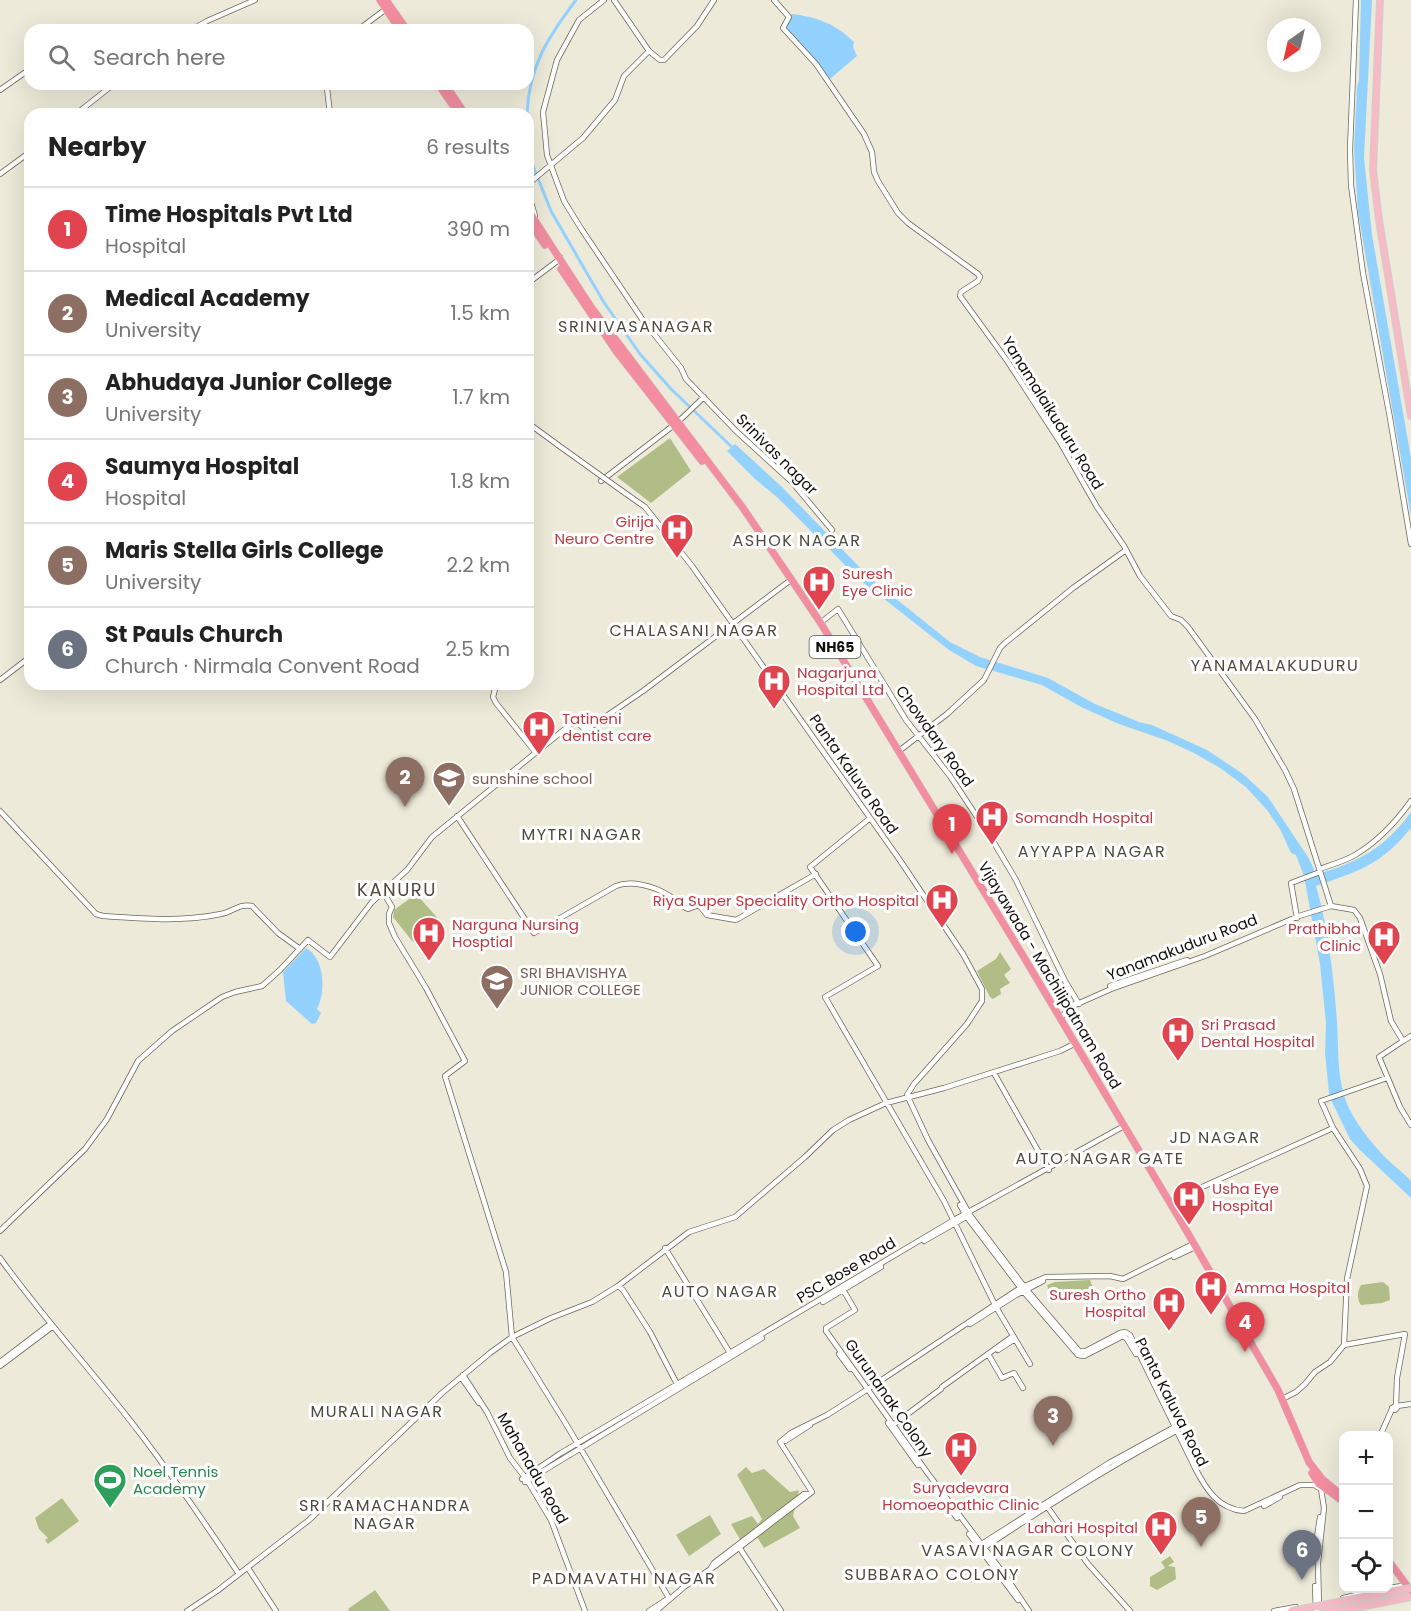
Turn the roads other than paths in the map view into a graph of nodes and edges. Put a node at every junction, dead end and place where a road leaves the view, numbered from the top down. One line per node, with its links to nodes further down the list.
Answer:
1 (255, 0): 11 (street)
2 (380, 0): 10 (highway)
3 (386, 0): 14 (highway)
4 (604, 0): 27 (street, Srinivas nagar)
5 (614, 0): 15 (street)
6 (714, 0): 15 (street)
7 (774, 0): 41 (street, Yanamalaikuduru Road)
8 (1356, 0): 40 (street)
9 (1380, 0): 35 (main road)
10 (386, 9): 12 (street); 13 (highway)
11 (201, 24)
12 (366, 24)
13 (396, 24)
14 (403, 24)
15 (649, 51): 27 (street)
16 (24, 73): 17 (street)
17 (0, 90)
18 (106, 90): 22 (street)
19 (327, 90): 23 (street)
20 (442, 90): 24 (highway)
21 (449, 90): 25 (highway)
22 (84, 108)
23 (329, 108)
24 (455, 108)
25 (461, 108)
26 (24, 156): 28 (street)
27 (549, 166): 29 (street); 34 (street, Srinivas nagar)
28 (0, 174)
29 (534, 178)
30 (534, 217): 32 (highway, Vijayawada - Machilipatnam Road / NH65)
31 (534, 228): 32 (highway, Vijayawada - Machilipatnam Road / NH65)
32 (558, 261): 33 (street); 36 (highway, Vijayawada - Machilipatnam Road / NH65)
33 (534, 277)
34 (701, 399): 36 (street); 39 (street, Srinivas nagar)
35 (1411, 416)
36 (676, 423): 38 (street); 42 (highway, Vijayawada - Machilipatnam Road / NH65)
37 (534, 428): 44 (street, Panta Kaluva Road, bridge)
38 (601, 481)
39 (832, 530)
40 (1411, 544)
41 (1126, 550): 48 (street); 55 (street, Yanamalaikuduru Road)
42 (790, 580): 43 (highway, Vijayawada - Machilipatnam Road / NH65); 44 (street); 49 (highway, Vijayawada - Machilipatnam Road / NH65)
43 (820, 623): 48 (street, Chowdary Road); 49 (highway, Vijayawada - Machilipatnam Road / NH65)
44 (732, 625): 50 (street); 54 (street, Panta Kaluva Road)
45 (24, 663): 46 (street)
46 (0, 681)
47 (495, 690): 50 (street)
48 (918, 737): 49 (street); 62 (street, Chowdary Road)
49 (898, 752): 61 (highway, Vijayawada - Machilipatnam Road / NH65)
50 (536, 753): 53 (street)
51 (1411, 801): 55 (street)
52 (0, 811): 60 (street)
53 (457, 816): 56 (street); 57 (street)
54 (868, 819): 56 (street); 70 (street, Panta Kaluva Road)
55 (1319, 872): 58 (street, Yanamalaikuduru Road); 59 (street)
56 (816, 874): 71 (street)
57 (382, 890): 60 (street); 89 (street)
58 (1331, 906): 59 (street, Yanamakuduru Road); 65 (street)
59 (1299, 916): 62 (street, Yanamakuduru Road)
60 (300, 949): 80 (street)
61 (1021, 954): 63 (highway, Vijayawada - Machilipatnam Road / NH65); 66 (highway, Vijayawada - Machilipatnam Road / NH65)
62 (1077, 1004): 63 (street, Yanamakuduru Road)
63 (1060, 1018): 69 (highway, Vijayawada - Machilipatnam Road / NH65)
64 (1411, 1036): 65 (street)
65 (1403, 1041): 68 (street)
66 (1074, 1044): 67 (street); 69 (highway, Vijayawada - Machilipatnam Road / NH65)
67 (994, 1073): 70 (street); 75 (street)
68 (1387, 1078): 72 (street); 74 (street)
69 (1098, 1084): 73 (highway, Vijayawada - Machilipatnam Road / NH65)
70 (907, 1099): 71 (street); 77 (street, Panta Kaluva Road)
71 (886, 1103): 79 (street); 82 (street)
72 (1411, 1125)
73 (1123, 1128): 75 (street, PSC Bose Road); 76 (highway, Vijayawada - Machilipatnam Road / NH65); 78 (highway, Vijayawada - Machilipatnam Road / NH65)
74 (1333, 1128): 76 (street); 91 (street)
75 (1048, 1169): 77 (street, PSC Bose Road)
76 (1169, 1202): 78 (highway, Vijayawada - Machilipatnam Road / NH65)
77 (967, 1214): 79 (street, PSC Bose Road); 86 (street, Panta Kaluva Road)
78 (1176, 1216): 81 (highway, Vijayawada - Machilipatnam Road / NH65); 100 (highway, Vijayawada - Machilipatnam Road / NH65)
79 (955, 1223): 85 (street, PSC Bose Road); 87 (street)
80 (0, 1231)
81 (1192, 1246): 86 (street); 109 (highway, Vijayawada - Machilipatnam Road / NH65)
82 (666, 1248): 84 (street); 92 (street)
83 (0, 1258): 88 (street)
84 (618, 1286): 89 (street); 97 (street)
85 (843, 1288): 92 (street, PSC Bose Road); 99 (street, Gurunanak Colony)
86 (1023, 1288): 87 (street); 104 (street, Panta Kaluva Road); 109 (street, Panta Kaluva Road)
87 (995, 1306): 90 (street); 99 (street)
88 (51, 1325): 94 (street); 118 (street)
89 (512, 1337): 96 (street); 106 (street)
90 (1013, 1338): 93 (street); 95 (street)
91 (1344, 1345): 100 (street); 102 (street)
92 (731, 1354): 97 (street, PSC Bose Road)
93 (988, 1356): 98 (street); 103 (street)
94 (0, 1364)
95 (1029, 1365)
96 (462, 1376): 108 (street, Mahanadu Road); 117 (street)
97 (678, 1387): 106 (street, PSC Bose Road)
98 (1023, 1388)
99 (867, 1391): 103 (street, Gurunanak Colony); 107 (street, Gurunanak Colony); 113 (street)
100 (1282, 1399): 110 (highway, Vijayawada - Machilipatnam Road / NH65)
101 (1411, 1405): 102 (street)
102 (1395, 1408): 105 (street)
103 (893, 1425): 107 (street, Gurunanak Colony)
104 (1173, 1430): 109 (street, Panta Kaluva Road); 112 (street)
105 (1384, 1431)
106 (578, 1445): 108 (street, PSC Bose Road); 122 (street)
107 (909, 1450): 114 (street, Gurunanak Colony)
108 (525, 1479): 126 (street, Mahanadu Road)
109 (1319, 1487): 111 (highway, Vijayawada - Machilipatnam Road / NH65); 123 (street)
110 (1339, 1491)
111 (1339, 1499)
112 (1046, 1505): 114 (street); 131 (street)
113 (739, 1546): 122 (street); 129 (street)
114 (981, 1547): 130 (street, Gurunanak Colony)
115 (1393, 1563): 120 (highway)
116 (1393, 1567): 120 (highway)
117 (248, 1568): 118 (street); 125 (street)
118 (239, 1574): 124 (street)
119 (1393, 1589): 120 (street)
120 (1408, 1591): 123 (main road); 133 (main road, bridge); 135 (main road, bridge); 136 (street)
121 (1370, 1593): 123 (street)
122 (670, 1598): 127 (street); 128 (street)
123 (1318, 1608): 132 (street); 134 (main road)
124 (187, 1611)
125 (276, 1611)
126 (584, 1611)
127 (649, 1611)
128 (656, 1611)
129 (781, 1611)
130 (1028, 1611)
131 (1130, 1611)
132 (1274, 1611)
133 (1291, 1611)
134 (1300, 1611)
135 (1340, 1611)
136 (1353, 1611)

